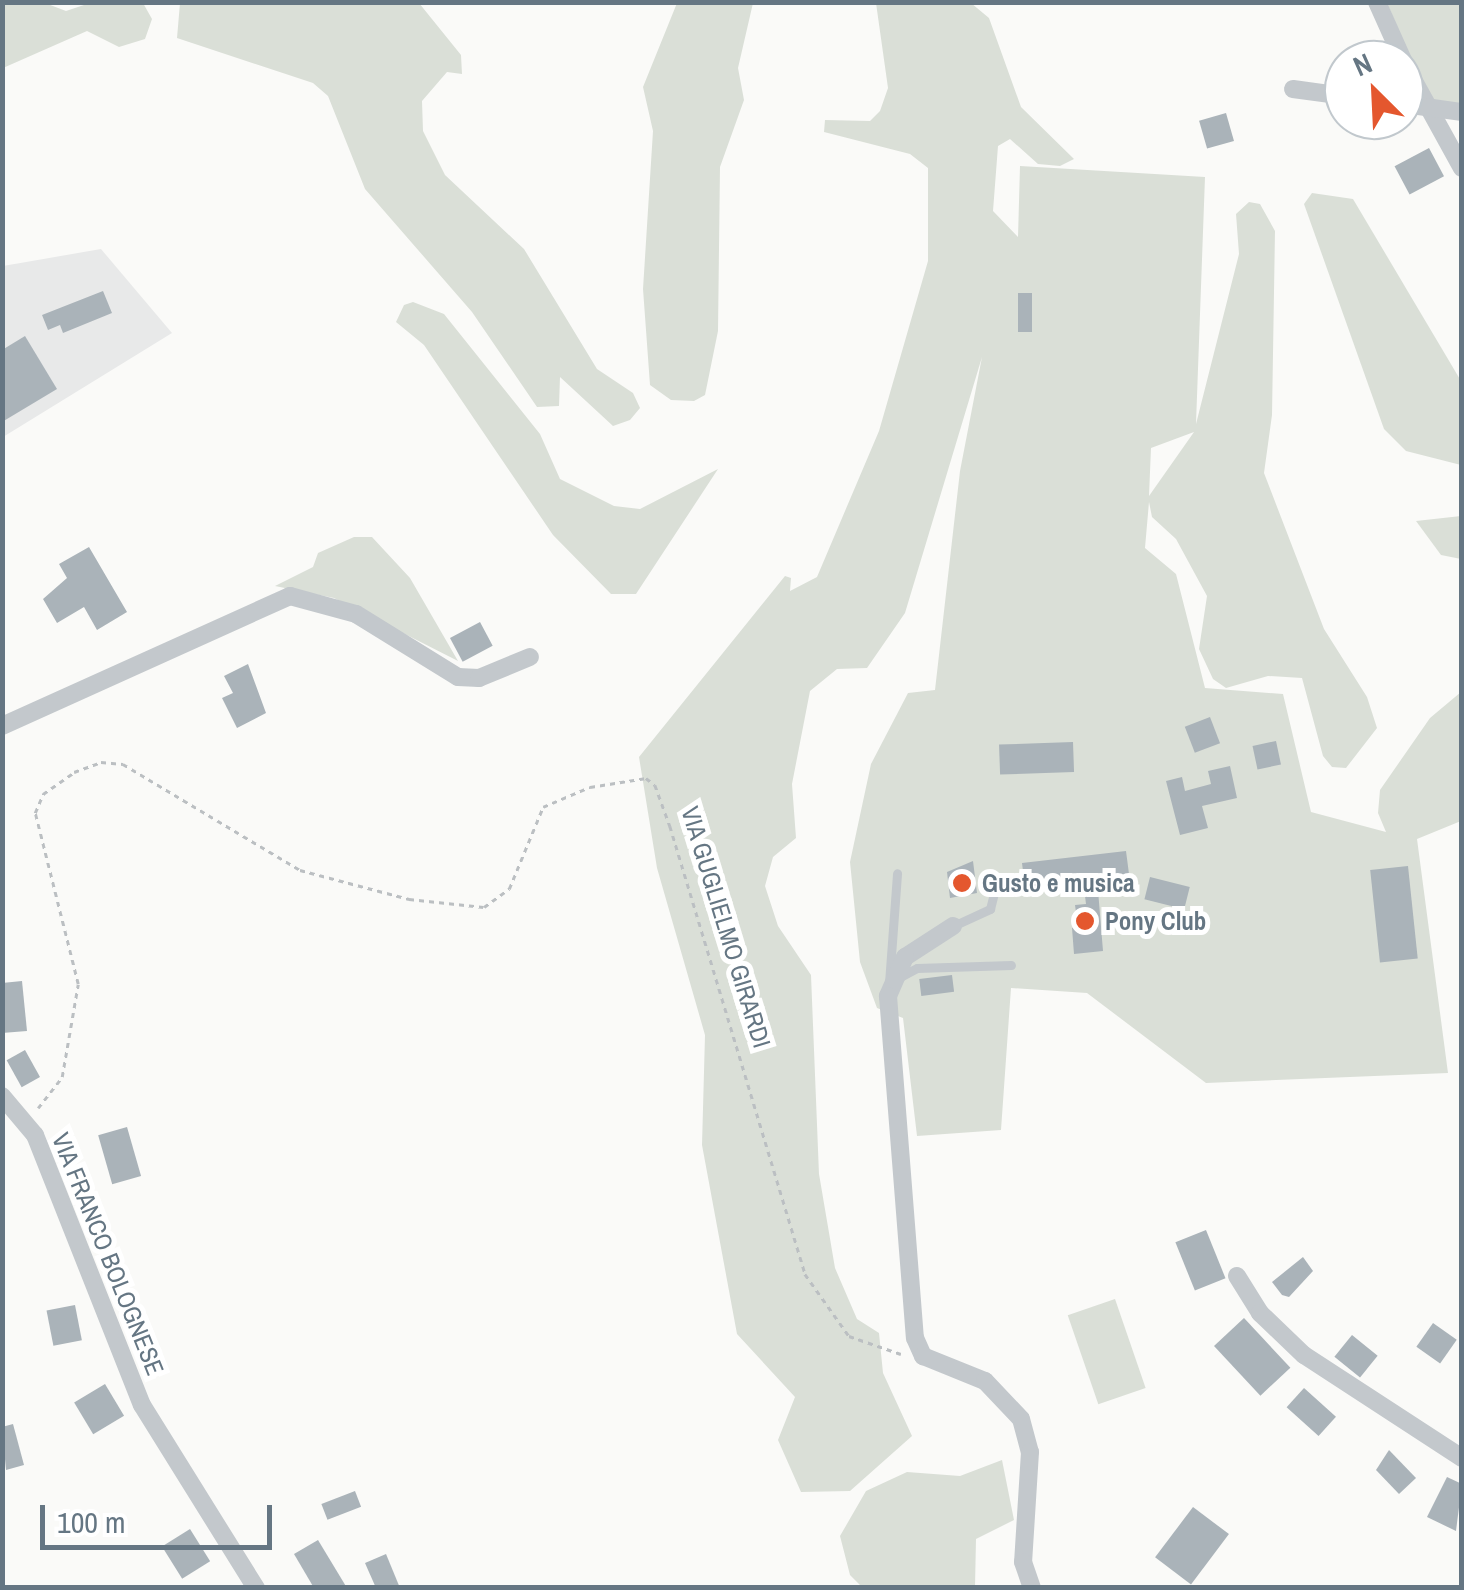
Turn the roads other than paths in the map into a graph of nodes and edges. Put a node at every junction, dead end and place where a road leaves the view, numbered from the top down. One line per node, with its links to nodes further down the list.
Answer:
1 (1377, 2): 2 (street)
2 (1393, 40)
3 (1294, 89): 4 (street)
4 (1324, 93)
5 (1424, 106): 6 (street)
6 (1462, 112)
7 (1424, 118): 8 (street)
8 (1462, 168)
9 (530, 657): 12 (street)
10 (29, 702): 11 (street)
11 (2, 718)
12 (2, 726)
13 (897, 874): 17 (lane)
14 (994, 893): 15 (lane)
15 (953, 926): 17 (street)
16 (1011, 964): 17 (lane)
17 (889, 991): 22 (street)
18 (2, 1096): 21 (street, VIA FRANCO BOLOGNESE)
19 (1237, 1276): 20 (street)
20 (1462, 1458)
21 (256, 1588)
22 (1032, 1588)

